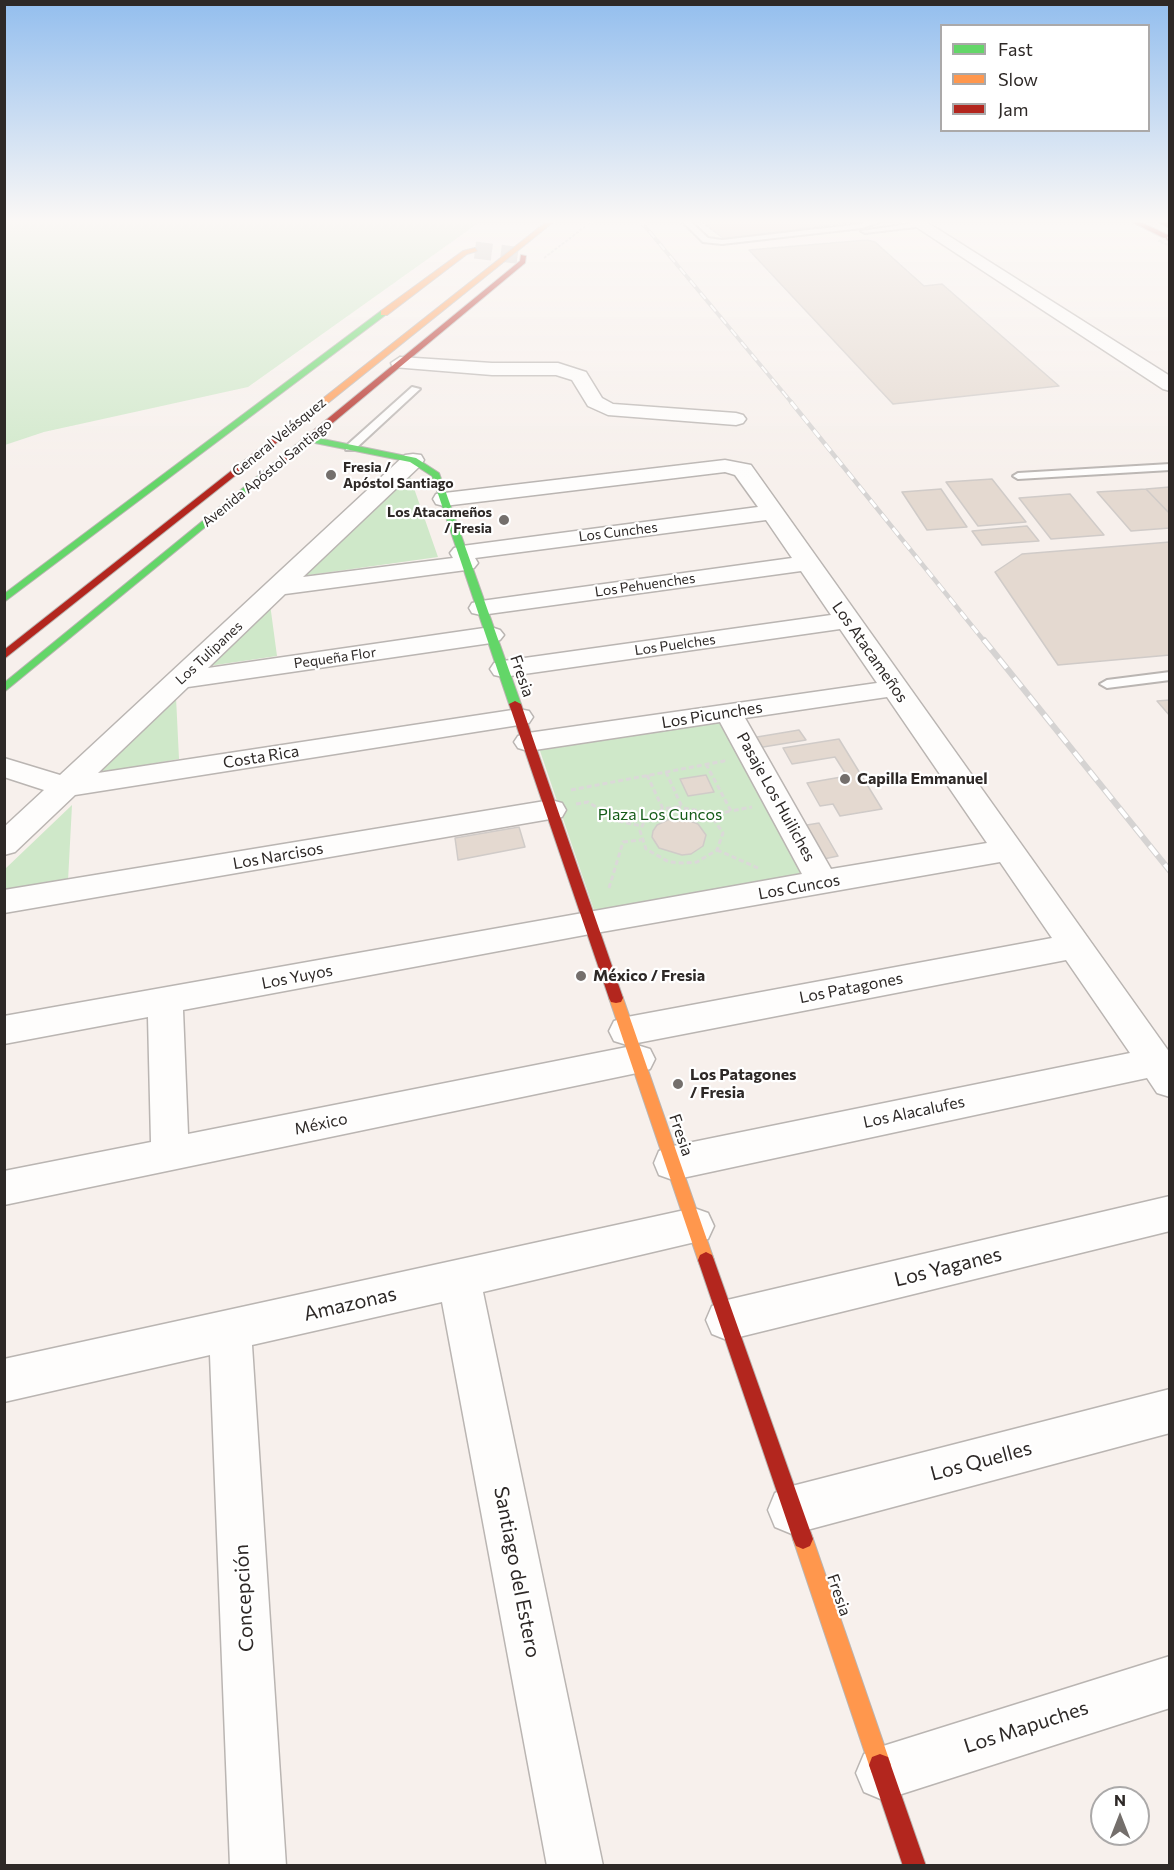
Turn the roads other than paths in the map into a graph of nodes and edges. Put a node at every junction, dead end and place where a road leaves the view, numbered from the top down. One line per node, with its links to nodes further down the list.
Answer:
1 (393, 306): 19 (main road)
2 (444, 306): 23 (main road, General Velásquez)
3 (467, 306): 5 (main road, Avenida Apóstol Santiago)
4 (1049, 306): 6 (street)
5 (400, 363): 8 (street); 9 (main road, Avenida Apóstol Santiago)
6 (1170, 385)
7 (415, 389): 10 (lane)
8 (736, 419)
9 (308, 440): 10 (main road, Fresia); 29 (main road, Avenida Apóstol Santiago)
10 (350, 448): 11 (main road, Fresia)
11 (412, 460): 14 (main road, Fresia); 18 (street, Los Tulipanes)
12 (1170, 467): 13 (lane)
13 (1018, 476)
14 (444, 500): 15 (street, Los Atacameños); 16 (main road, Fresia)
15 (773, 512): 16 (street, Los Cunches); 17 (street, Los Atacameños)
16 (464, 558): 18 (street, Los Cunches); 20 (main road, Fresia)
17 (808, 563): 20 (street, Los Pehuenches); 21 (street, Los Atacameños)
18 (277, 588): 26 (street, Los Tulipanes)
19 (4, 600)
20 (482, 608): 22 (main road, Fresia)
21 (848, 620): 24 (street, Los Puelches); 28 (street, Los Atacameños)
22 (491, 635): 24 (main road, Fresia); 26 (street, Pequeña Flor)
23 (4, 656)
24 (503, 669): 31 (main road, Fresia)
25 (1170, 676): 27 (lane)
26 (179, 680): 33 (street, Los Tulipanes)
27 (1107, 684)
28 (895, 688): 30 (street, Los Picunches); 36 (street, Los Atacameños)
29 (4, 689)
30 (728, 712): 31 (street, Los Picunches); 37 (street, Pasaje Los Huiliches)
31 (524, 729): 33 (street, Costa Rica); 34 (main road, Fresia)
32 (4, 767): 33 (street, Costa Rica)
33 (66, 787): 35 (street, Los Tulipanes)
34 (560, 803): 38 (street, Los Narcisos); 39 (main road, Fresia)
35 (4, 845)
36 (1008, 850): 37 (street, Los Cuncos); 40 (street, Los Atacameños)
37 (823, 883): 39 (street, Los Cuncos)
38 (4, 902)
39 (598, 910): 41 (street, Los Yuyos); 43 (main road, Fresia)
40 (1074, 946): 43 (street, Los Patagones); 44 (street, Los Atacameños)
41 (165, 1001): 42 (street, Los Yuyos); 45 (street)
42 (4, 1030)
43 (632, 1045): 45 (street, México); 46 (main road, Fresia)
44 (1162, 1072): 46 (street, Los Alacalufes)
45 (170, 1154): 47 (street, México)
46 (672, 1162): 49 (main road, Fresia)
47 (4, 1188)
48 (1170, 1213): 51 (street, Los Yaganes)
49 (694, 1226): 50 (street, Amazonas); 51 (main road, Fresia)
50 (459, 1279): 52 (street, Amazonas); 59 (street, Santiago del Estero)
51 (727, 1320): 55 (main road, Fresia)
52 (230, 1331): 53 (street, Amazonas); 58 (street, Concepción)
53 (4, 1381)
54 (1170, 1411): 55 (street, Los Quelles)
55 (792, 1510): 57 (main road, Fresia)
56 (1170, 1682): 57 (street, Los Mapuches)
57 (883, 1773): 60 (main road, Fresia)
58 (258, 1866)
59 (575, 1866)
60 (915, 1866)

